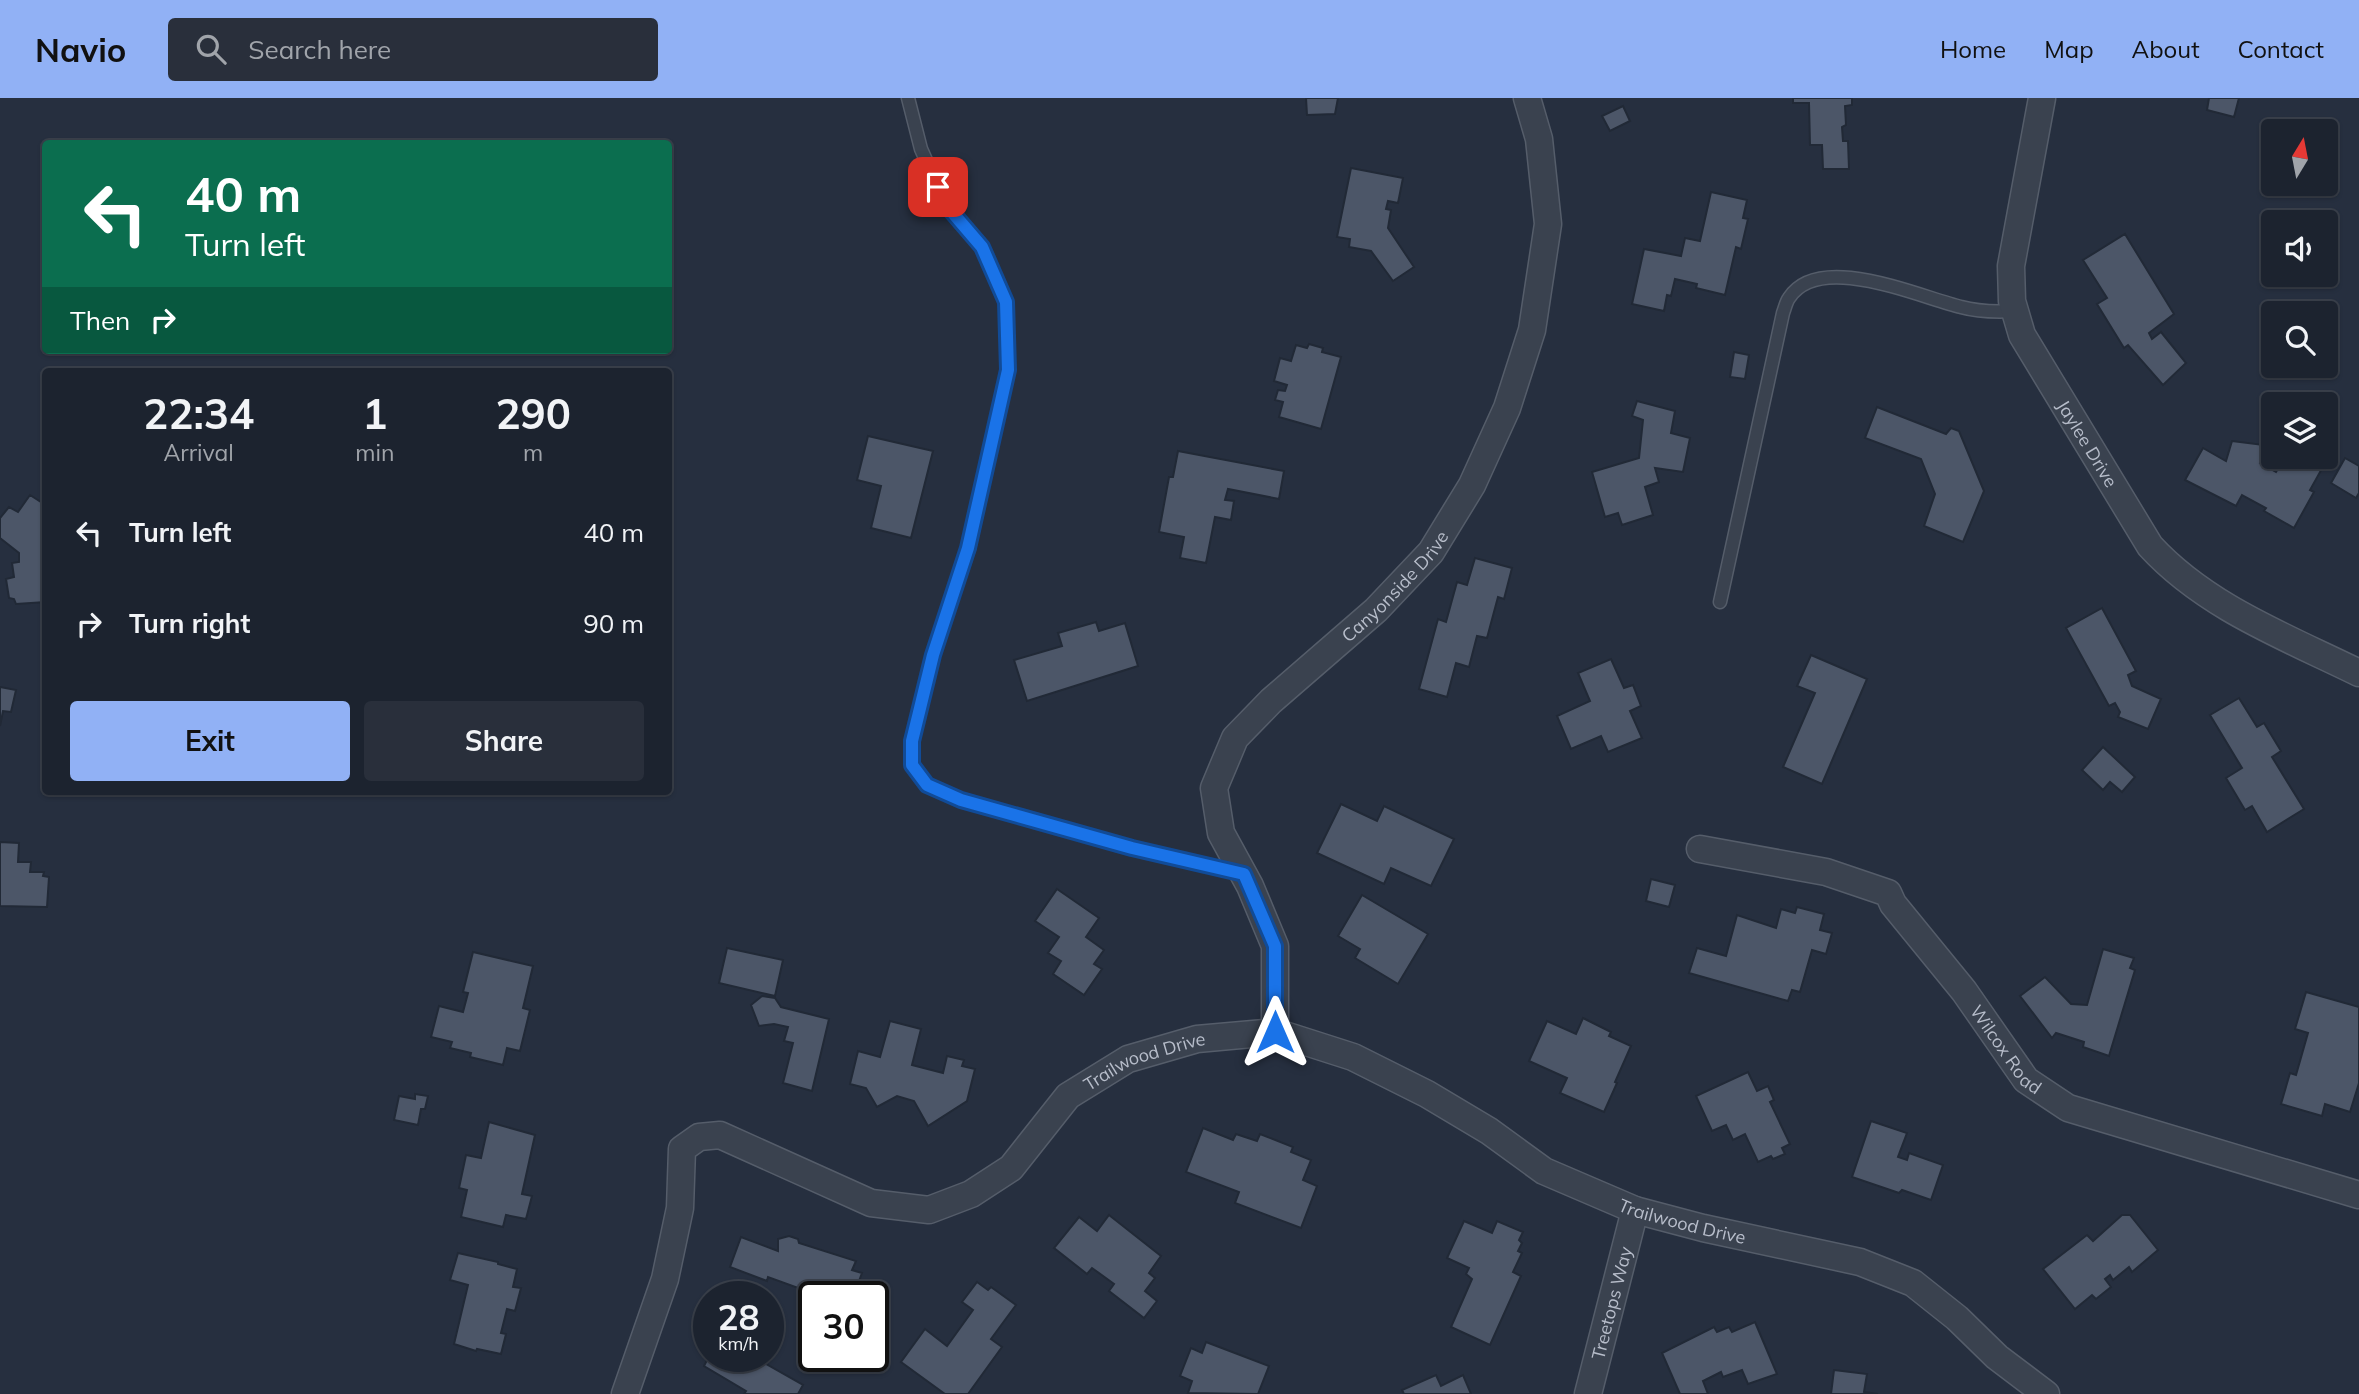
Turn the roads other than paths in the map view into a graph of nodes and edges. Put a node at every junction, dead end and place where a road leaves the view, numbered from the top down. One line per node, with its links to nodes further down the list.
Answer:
1 (908, 98): 8 (lane)
2 (1527, 98): 8 (street, Canyonside Drive)
3 (2042, 98): 4 (street, Jaylee Drive)
4 (2014, 311): 5 (lane); 6 (street, Jaylee Drive)
5 (1720, 602)
6 (2359, 673)
7 (1700, 849): 10 (street, Wilcox Road)
8 (1244, 874): 9 (street, Canyonside Drive)
9 (1275, 1032): 11 (street, Trailwood Drive); 12 (street, Trailwood Drive)
10 (2359, 1195)
11 (1635, 1210): 13 (street, Treetops Way); 14 (street, Trailwood Drive)
12 (625, 1394)
13 (1587, 1394)
14 (2046, 1394)

